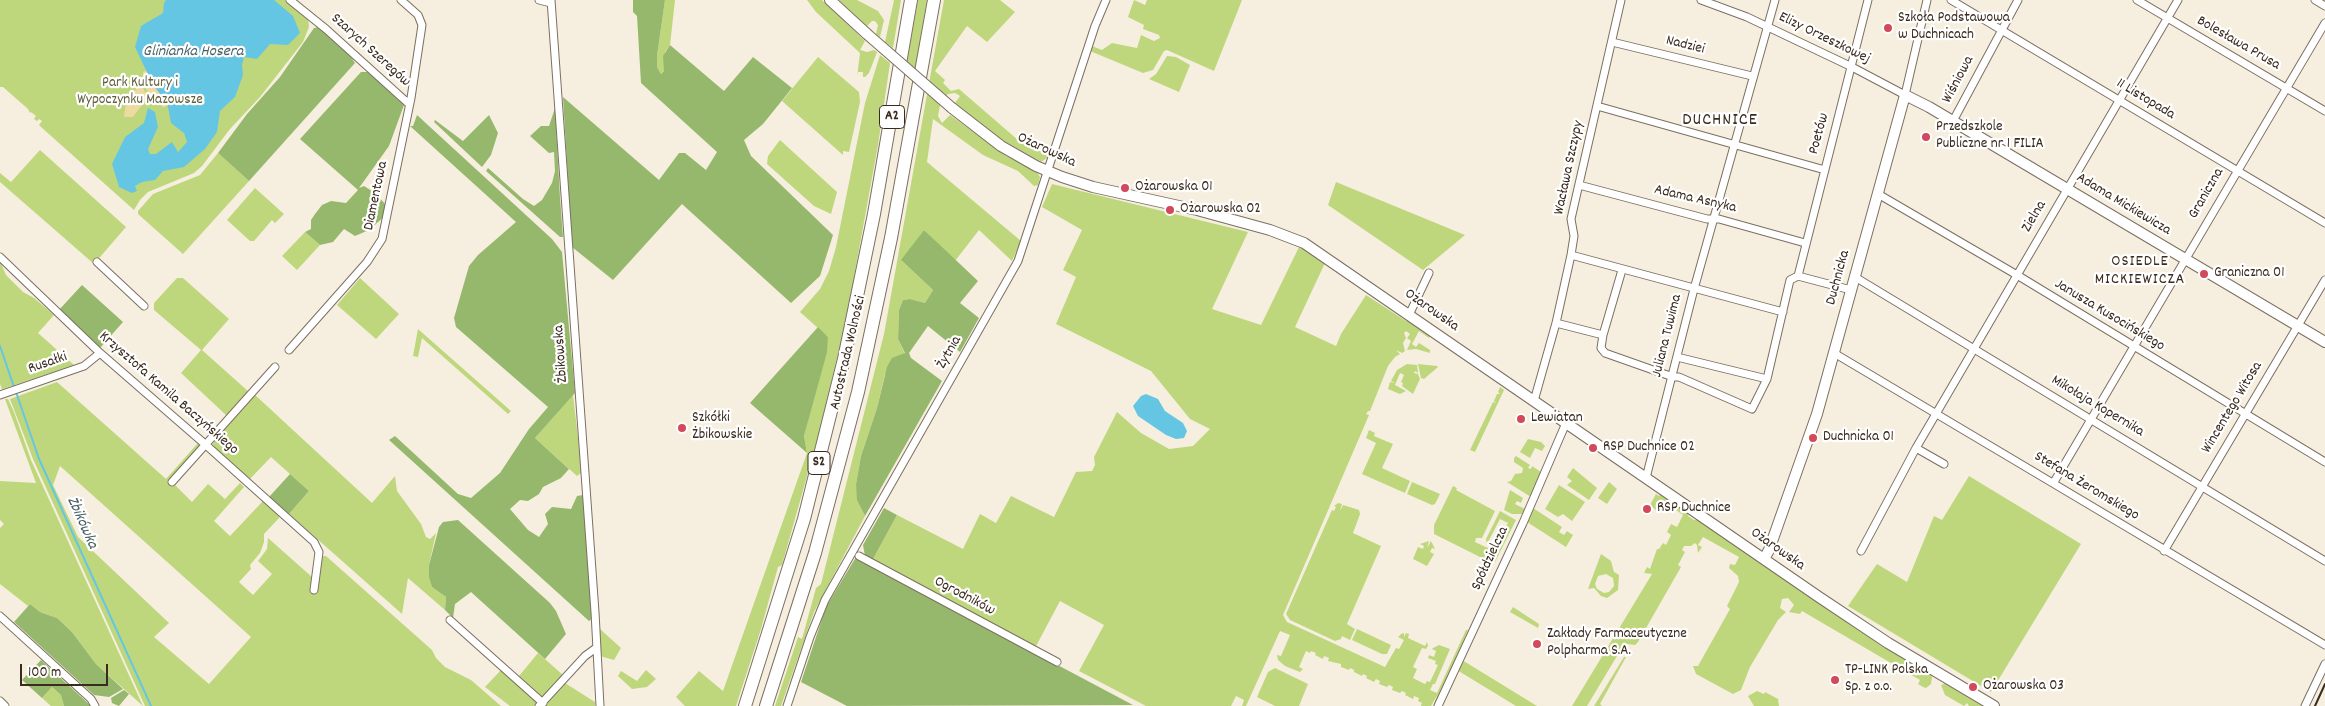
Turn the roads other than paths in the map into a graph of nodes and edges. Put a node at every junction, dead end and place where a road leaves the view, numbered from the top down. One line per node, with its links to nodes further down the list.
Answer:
1 (290, 0): 30 (street, Szarych Szeregów)
2 (400, 0): 30 (street, Diamentowa)
3 (539, 0): 18 (street)
4 (830, 0): 36 (main road, Ożarowska, bridge)
5 (912, 0): 41 (highway, A2)
6 (934, 0): 105 (highway, Autostrada Wolności / A2)
7 (1106, 0): 36 (street, Żytnia)
8 (1621, 0): 24 (street, Wacława Szczypy)
9 (1702, 0): 22 (street, Elizy Orzeszkowej)
10 (1775, 0): 22 (street)
11 (1868, 0): 25 (street, Poetów)
12 (1927, 0): 28 (street, Duchnicka)
13 (1951, 0): 23 (street, 11 Listopada)
14 (2018, 0): 23 (street, Wiśniowa)
15 (2137, 0): 20 (street, Bolesława Prusa)
16 (2178, 0): 20 (street, Zielna)
17 (2315, 0): 19 (street)
18 (551, 1): 96 (street, Żbikowska)
19 (2325, 6)
20 (2167, 18): 27 (street, Bolesława Prusa); 29 (street, Zielna)
21 (2325, 23): 27 (street, Graniczna)
22 (1768, 28): 25 (street, Elizy Orzeszkowej); 26 (street)
23 (2001, 30): 29 (street, 11 Listopada); 33 (street, Wiśniowa)
24 (1612, 42): 26 (street, Nadziei); 31 (street, Wacława Szczypy)
25 (1852, 67): 28 (street, Elizy Orzeszkowej); 35 (street, Poetów)
26 (1752, 76): 34 (street)
27 (2286, 88): 32 (street, Bolesława Prusa); 37 (street, Graniczna)
28 (1905, 95): 33 (main road, Adama Mickiewicza); 40 (main road, Duchnicka)
29 (2120, 101): 37 (street, 11 Listopada); 39 (street, Zielna)
30 (409, 104): 66 (street, Diamentowa)
31 (1597, 106): 34 (street); 38 (street, Wacława Szczypy)
32 (2325, 111)
33 (1953, 121): 39 (main road, Adama Mickiewicza)
34 (1734, 145): 35 (street); 42 (street)
35 (1825, 170): 44 (street, Poetów)
36 (1048, 171): 59 (main road, Ożarowska); 106 (street, Żytnia)
37 (2236, 171): 43 (street, 11 Listopada); 47 (street, Graniczna)
38 (1579, 185): 42 (street, Adama Asnyka); 45 (street, Wacława Szczypy)
39 (2068, 190): 47 (main road, Adama Mickiewicza); 51 (street, Zielna)
40 (1878, 194): 51 (street, Janusza Kusocińskiego); 53 (main road, Duchnicka)
41 (874, 214): 104 (highway, S2)
42 (1713, 219): 44 (street, Adama Asnyka); 55 (street)
43 (2325, 223)
44 (1805, 243): 52 (street, Poetów)
45 (1571, 255): 49 (street); 60 (street, Wacława Szczypy)
46 (0, 257): 67 (street, Krzysztofa Kamila Baczyńskiego)
47 (2186, 259): 61 (main road, Adama Mickiewicza); 65 (street, Graniczna)
48 (97, 262): 57 (street)
49 (1622, 270): 55 (street); 62 (street)
50 (1429, 273): 59 (street)
51 (2017, 275): 64 (street, Zielna); 65 (street, Janusza Kusocińskiego)
52 (1798, 276): 56 (street); 58 (street, Poetów)
53 (1855, 277): 56 (main road, Duchnicka); 64 (street, Mikołaja Kopernika)
54 (2325, 280): 61 (street, Wincentego Witosa)
55 (1694, 289): 58 (street, Juliana Tuwima); 69 (street, Juliana Tuwima)
56 (1851, 290): 68 (main road, Duchnicka)
57 (144, 306)
58 (1783, 312): 72 (street)
59 (1409, 315): 74 (main road, Ożarowska)
60 (1556, 322): 62 (street); 74 (street, Wacława Szczypy)
61 (2298, 326): 63 (main road, Adama Mickiewicza); 76 (street, Wincentego Witosa)
62 (1604, 335): 71 (street)
63 (2325, 342)
64 (1974, 348): 75 (street, Zielna); 77 (street, Mikołaja Kopernika)
65 (2134, 348): 76 (street, Janusza Kusocińskiego); 77 (street, Graniczna)
66 (289, 350)
67 (100, 353): 73 (street, Rusałki); 79 (street, Krzysztofa Kamila Baczyńskiego)
68 (1834, 353): 75 (street, Stefana Żeromskiego); 90 (main road, Duchnicka)
69 (1677, 357): 71 (street, Juliana Tuwima); 72 (street)
70 (275, 367): 79 (street)
71 (1673, 377): 72 (street); 83 (street, Juliana Tuwima)
72 (1767, 379)
73 (0, 395)
74 (1534, 400): 78 (main road, Ożarowska)
75 (1936, 413): 80 (street, Zielna); 85 (street, Stefana Żeromskiego)
76 (2245, 414): 81 (street, Janusza Kusocińskiego); 86 (street, Wincentego Witosa)
77 (2091, 419): 85 (street, Graniczna); 86 (street, Mikołaja Kopernika)
78 (1566, 423): 83 (main road, Ożarowska); 107 (street, Spółdzielcza)
79 (206, 445): 84 (street); 92 (street, Krzysztofa Kamila Baczyńskiego)
80 (1916, 448): 82 (street); 87 (street, Zielna)
81 (2325, 462)
82 (1944, 464)
83 (1646, 478): 90 (main road, Ożarowska)
84 (172, 482)
85 (2054, 482): 88 (street, Stefana Żeromskiego)
86 (2202, 487): 88 (street, Wincentego Witosa); 91 (street, Mikołaja Kopernika)
87 (1861, 551)
88 (2164, 551): 95 (street, Stefana Żeromskiego)
89 (859, 556): 97 (street, Ogrodników)
90 (1764, 559): 108 (main road, Ożarowska)
91 (2325, 561)
92 (314, 590)
93 (0, 616): 102 (street)
94 (450, 620): 100 (street)
95 (2325, 645)
96 (596, 648): 100 (street); 103 (street, Żbikowska)
97 (1057, 662)
98 (2325, 664): 109 (street)
99 (0, 701): 101 (street)
100 (541, 704)
101 (5, 706)
102 (95, 706)
103 (600, 706)
104 (745, 706)
105 (766, 706)
106 (787, 706)
107 (1438, 706)
108 (1994, 706)
109 (2305, 706)

